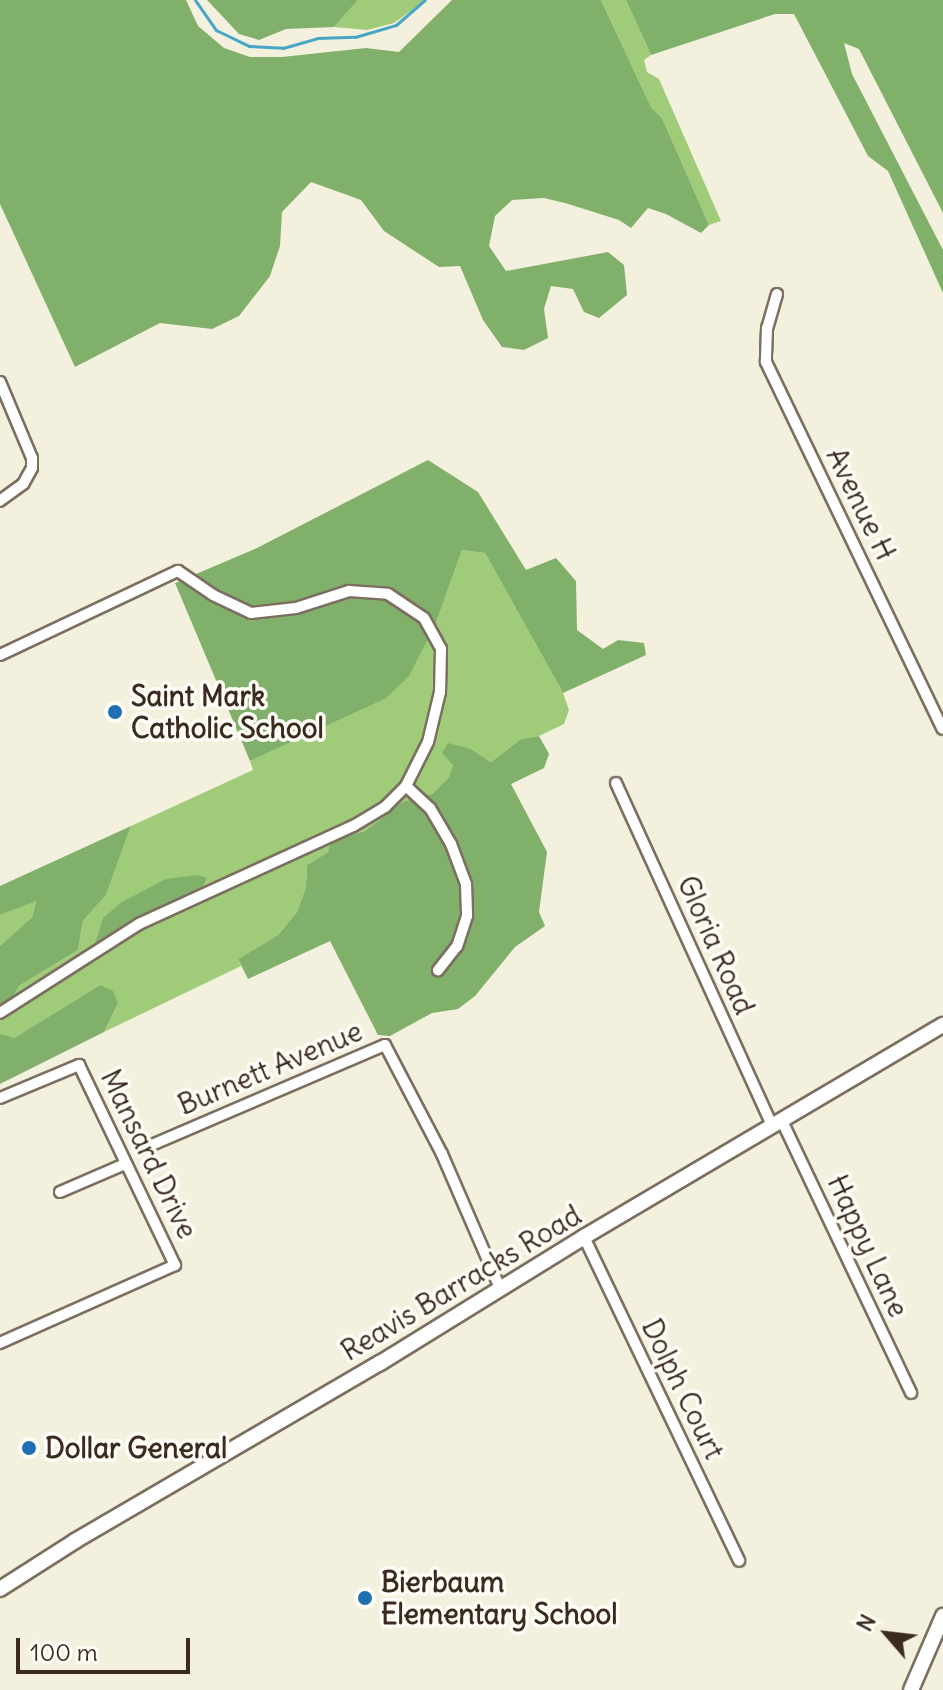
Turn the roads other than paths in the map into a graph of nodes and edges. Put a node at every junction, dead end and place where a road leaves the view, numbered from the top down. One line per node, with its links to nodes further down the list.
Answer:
1 (777, 294): 5 (street, Avenue H)
2 (0, 382): 3 (street)
3 (0, 501)
4 (0, 655): 7 (street)
5 (943, 729)
6 (616, 783): 12 (street, Gloria Road)
7 (406, 786): 8 (street); 9 (street)
8 (438, 970)
9 (0, 1013)
10 (943, 1025): 12 (main road, Reavis Barracks Road)
11 (0, 1098): 14 (street, Mansard Drive)
12 (778, 1124): 16 (main road, Reavis Barracks Road); 19 (street, Happy Lane)
13 (147, 1147): 17 (street, Burnett Avenue)
14 (125, 1164): 15 (street); 18 (street, Mansard Drive)
15 (60, 1192)
16 (584, 1237): 17 (main road, Reavis Barracks Road); 20 (street, Dolph Court)
17 (500, 1288): 21 (main road, Reavis Barracks Road)
18 (0, 1343)
19 (911, 1393)
20 (739, 1561)
21 (2, 1586)
22 (943, 1616): 23 (main road)
23 (911, 1690)

